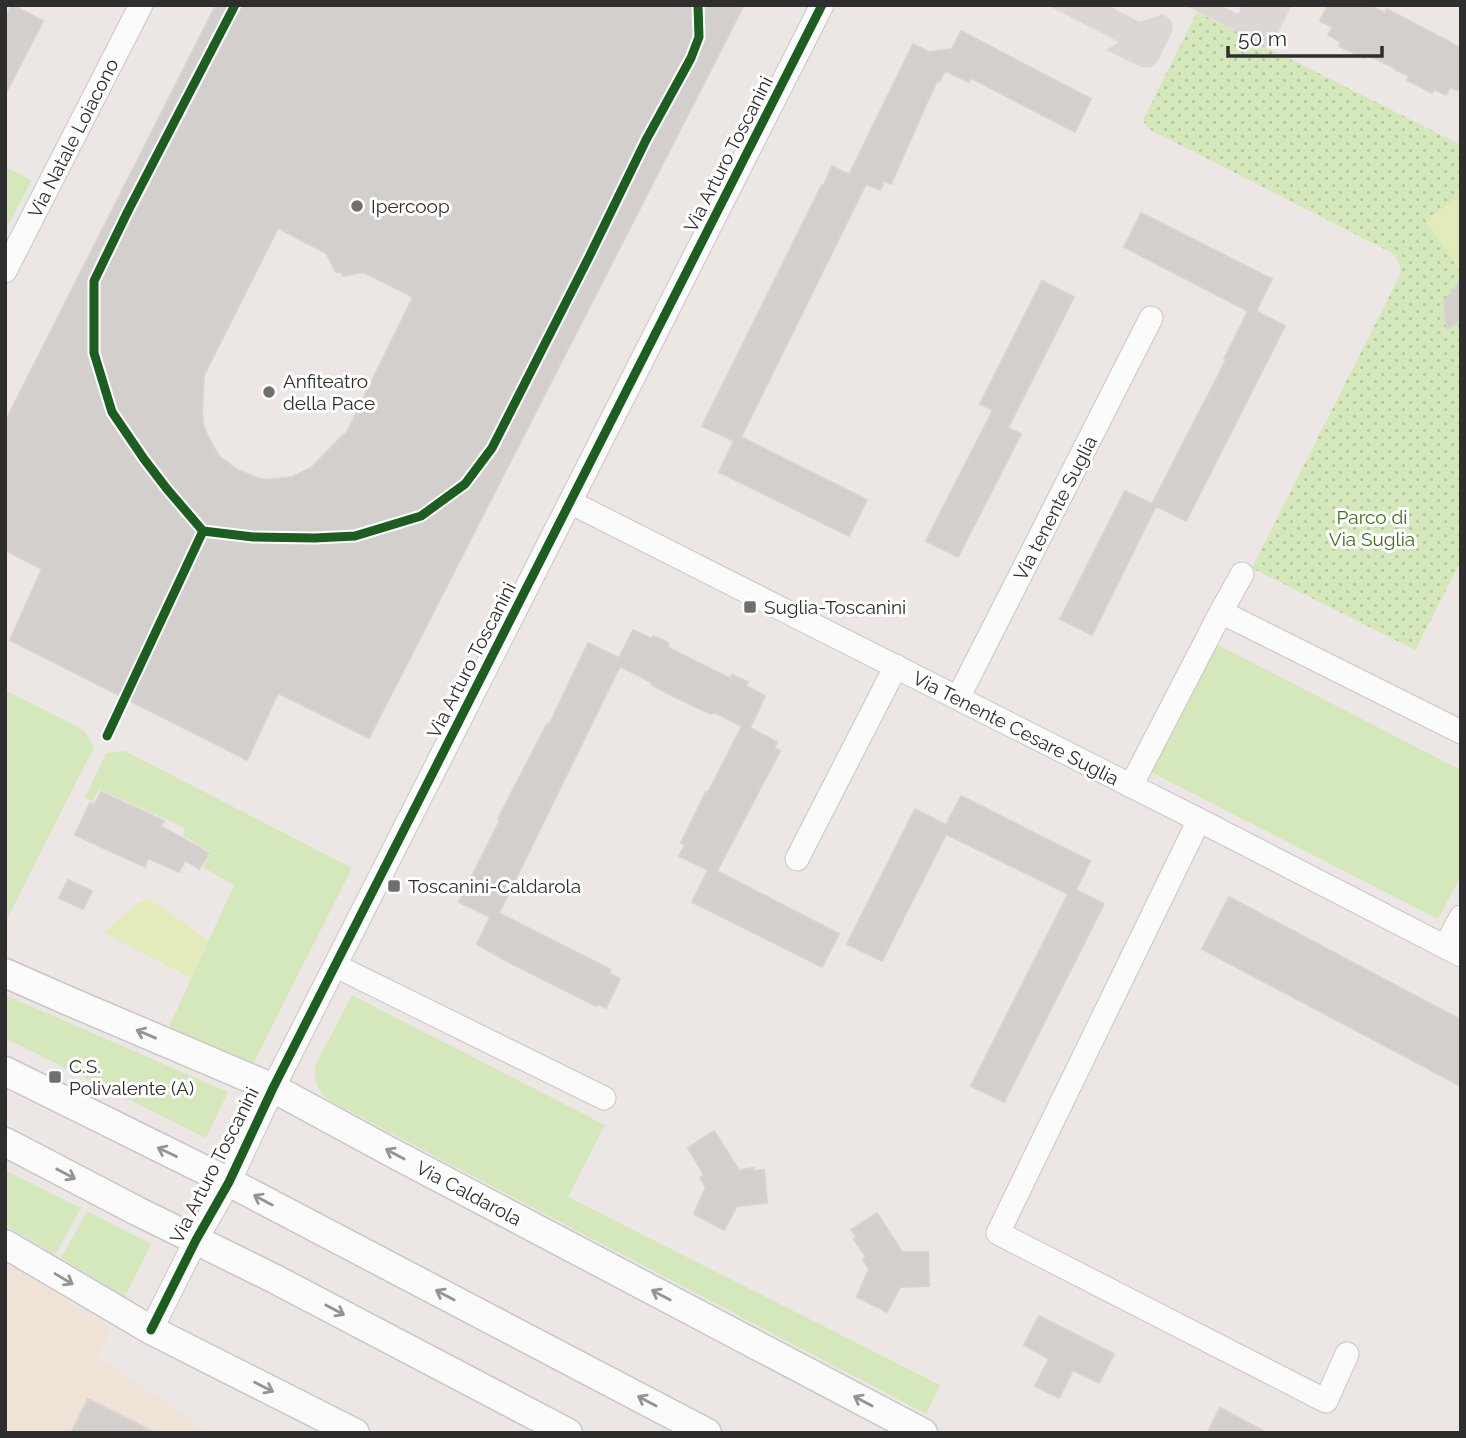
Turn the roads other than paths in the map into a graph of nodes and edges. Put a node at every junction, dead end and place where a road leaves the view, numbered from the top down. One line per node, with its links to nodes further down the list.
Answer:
1 (141, 5): 3 (street, Via Natale Loiacono)
2 (822, 5): 5 (street, Via Arturo Toscanini)
3 (5, 271)
4 (1151, 318): 9 (street, Via tenente Suglia)
5 (570, 502): 8 (street, Via Tenente Cesare Suglia); 16 (street, Via Arturo Toscanini)
6 (1242, 574): 7 (street)
7 (1221, 612): 10 (street); 11 (street)
8 (895, 666): 9 (street, Via Tenente Cesare Suglia); 13 (street)
9 (958, 698): 11 (street, Via Tenente Cesare Suglia)
10 (1461, 732)
11 (1131, 786): 12 (street, Via Tenente Cesare Suglia)
12 (1199, 820): 15 (street, Via Tenente Cesare Suglia); 26 (street)
13 (797, 859)
14 (1461, 917): 15 (street)
15 (1453, 951)
16 (336, 966): 19 (street, Via Arturo Toscanini); 20 (street)
17 (5, 973): 19 (street, Via Caldarola, one-way to 17)
18 (5, 1071): 22 (street, one-way to 18)
19 (273, 1088): 22 (street, Via Arturo Toscanini); 30 (street, Via Caldarola, one-way to 19)
20 (604, 1098)
21 (5, 1142): 23 (street, one-way to 23)
22 (229, 1182): 23 (street, Via Arturo Toscanini); 29 (street, one-way to 22)
23 (196, 1240): 25 (street, Via Arturo Toscanini); 28 (street, one-way to 28)
24 (5, 1244): 25 (street, one-way to 25)
25 (151, 1330): 27 (street, one-way to 27)
26 (1347, 1354)
27 (355, 1433)
28 (568, 1433)
29 (707, 1433)
30 (923, 1433)

